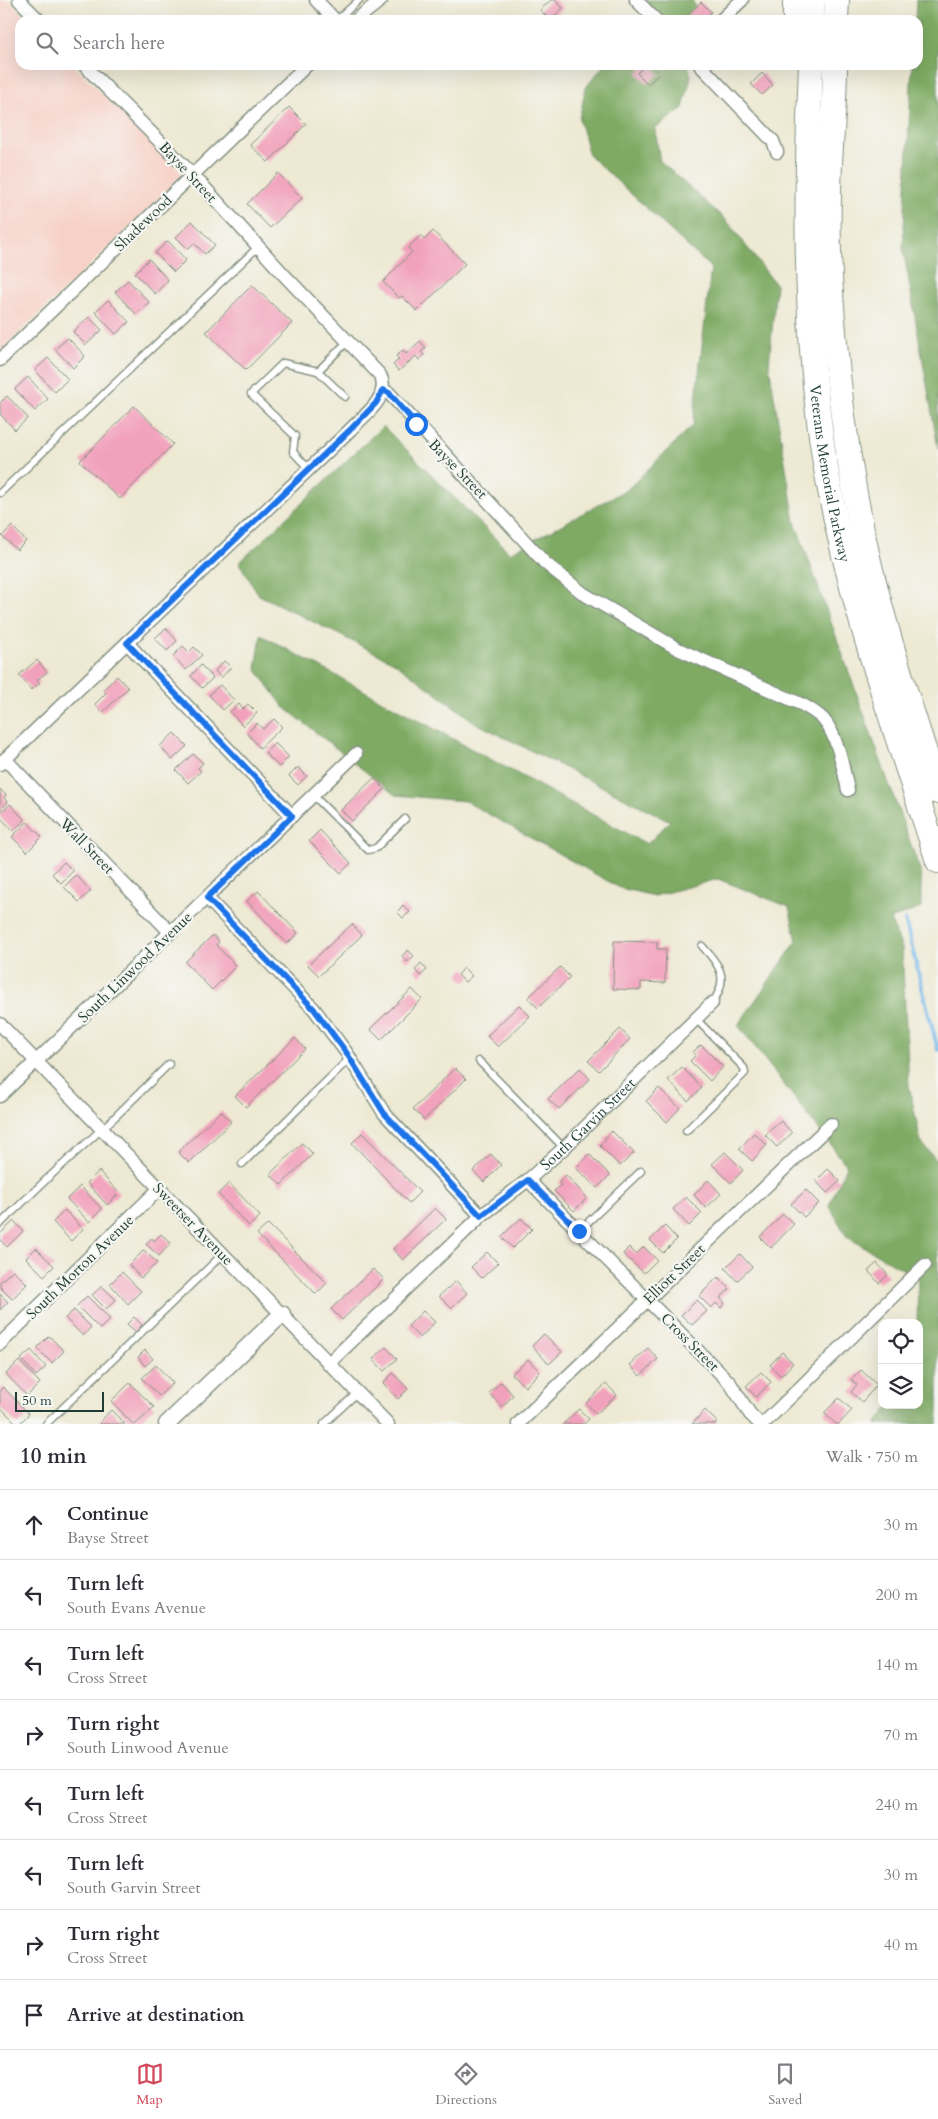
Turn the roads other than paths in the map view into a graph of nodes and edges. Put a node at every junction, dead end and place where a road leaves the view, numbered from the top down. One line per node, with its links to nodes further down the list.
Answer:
1 (19, 0): 10 (street)
2 (316, 0): 11 (street)
3 (359, 0): 12 (lane)
4 (381, 0): 13 (street)
5 (636, 0): 14 (street)
6 (742, 0): 15 (street)
7 (795, 0): 16 (highway)
8 (813, 0): 17 (highway)
9 (837, 0): 18 (highway)
10 (34, 15)
11 (331, 15)
12 (342, 15)
13 (362, 15)
14 (651, 15)
15 (726, 15)
16 (795, 15)
17 (812, 15)
18 (836, 15)
19 (89, 70): 25 (street, Bayse Street)
20 (302, 70): 25 (street, Shadewood)
21 (705, 70): 24 (street)
22 (806, 70): 42 (highway, Veterans Memorial Parkway)
23 (835, 70): 38 (highway, Veterans Memorial Parkway)
24 (777, 152)
25 (193, 175): 26 (street, Bayse Street); 28 (street, Shadewood)
26 (258, 246): 27 (street, Bayse Street); 33 (lane)
27 (348, 340): 29 (lane); 30 (street, Bayse Street)
28 (0, 360)
29 (318, 370): 31 (lane); 32 (lane)
30 (383, 390): 32 (street); 37 (street, Bayse Street)
31 (345, 397)
32 (309, 469): 34 (street)
33 (0, 493)
34 (127, 643): 36 (street); 40 (street)
35 (356, 754): 39 (street, South Linwood Avenue)
36 (3, 762): 44 (street, Wall Street)
37 (848, 790)
38 (938, 792)
39 (314, 796): 40 (street, South Linwood Avenue); 41 (lane)
40 (292, 816): 43 (street, South Linwood Avenue)
41 (405, 819)
42 (938, 861)
43 (207, 898): 44 (street, South Linwood Avenue); 49 (street)
44 (170, 932): 50 (street, South Linwood Avenue)
45 (702, 946): 46 (lane)
46 (712, 1004): 47 (street, South Garvin Street)
47 (696, 1019): 56 (lane); 57 (street, South Garvin Street)
48 (0, 1024): 50 (street, Sweetser Avenue)
49 (350, 1058): 58 (lane); 62 (street)
50 (36, 1061): 53 (street, South Linwood Avenue); 55 (street, Sweetser Avenue)
51 (479, 1061): 57 (lane)
52 (168, 1064): 55 (lane)
53 (0, 1096)
54 (831, 1124): 67 (street, Elliott Street)
55 (101, 1129): 61 (street, Sweetser Avenue); 63 (lane)
56 (686, 1131)
57 (564, 1148): 60 (street, South Garvin Street)
58 (242, 1164)
59 (641, 1171): 64 (lane)
60 (528, 1180): 62 (street, South Garvin Street); 64 (street, Cross Street)
61 (159, 1189): 65 (street, Sweetser Avenue); 69 (street, South Morton Avenue)
62 (481, 1216): 70 (street, South Garvin Street)
63 (0, 1224)
64 (579, 1231): 67 (street, Cross Street)
65 (223, 1254): 68 (street, Sweetser Avenue); 72 (lane)
66 (925, 1266): 77 (street)
67 (648, 1300): 76 (street, Elliott Street); 77 (street, Cross Street)
68 (282, 1314): 70 (street, Sweetser Avenue); 73 (street)
69 (0, 1344)
70 (328, 1364): 71 (street, Sweetser Avenue)
71 (357, 1394): 74 (lane); 75 (street, Sweetser Avenue)
72 (46, 1424)
73 (167, 1424)
74 (324, 1424)
75 (388, 1424)
76 (518, 1424)
77 (762, 1424)

